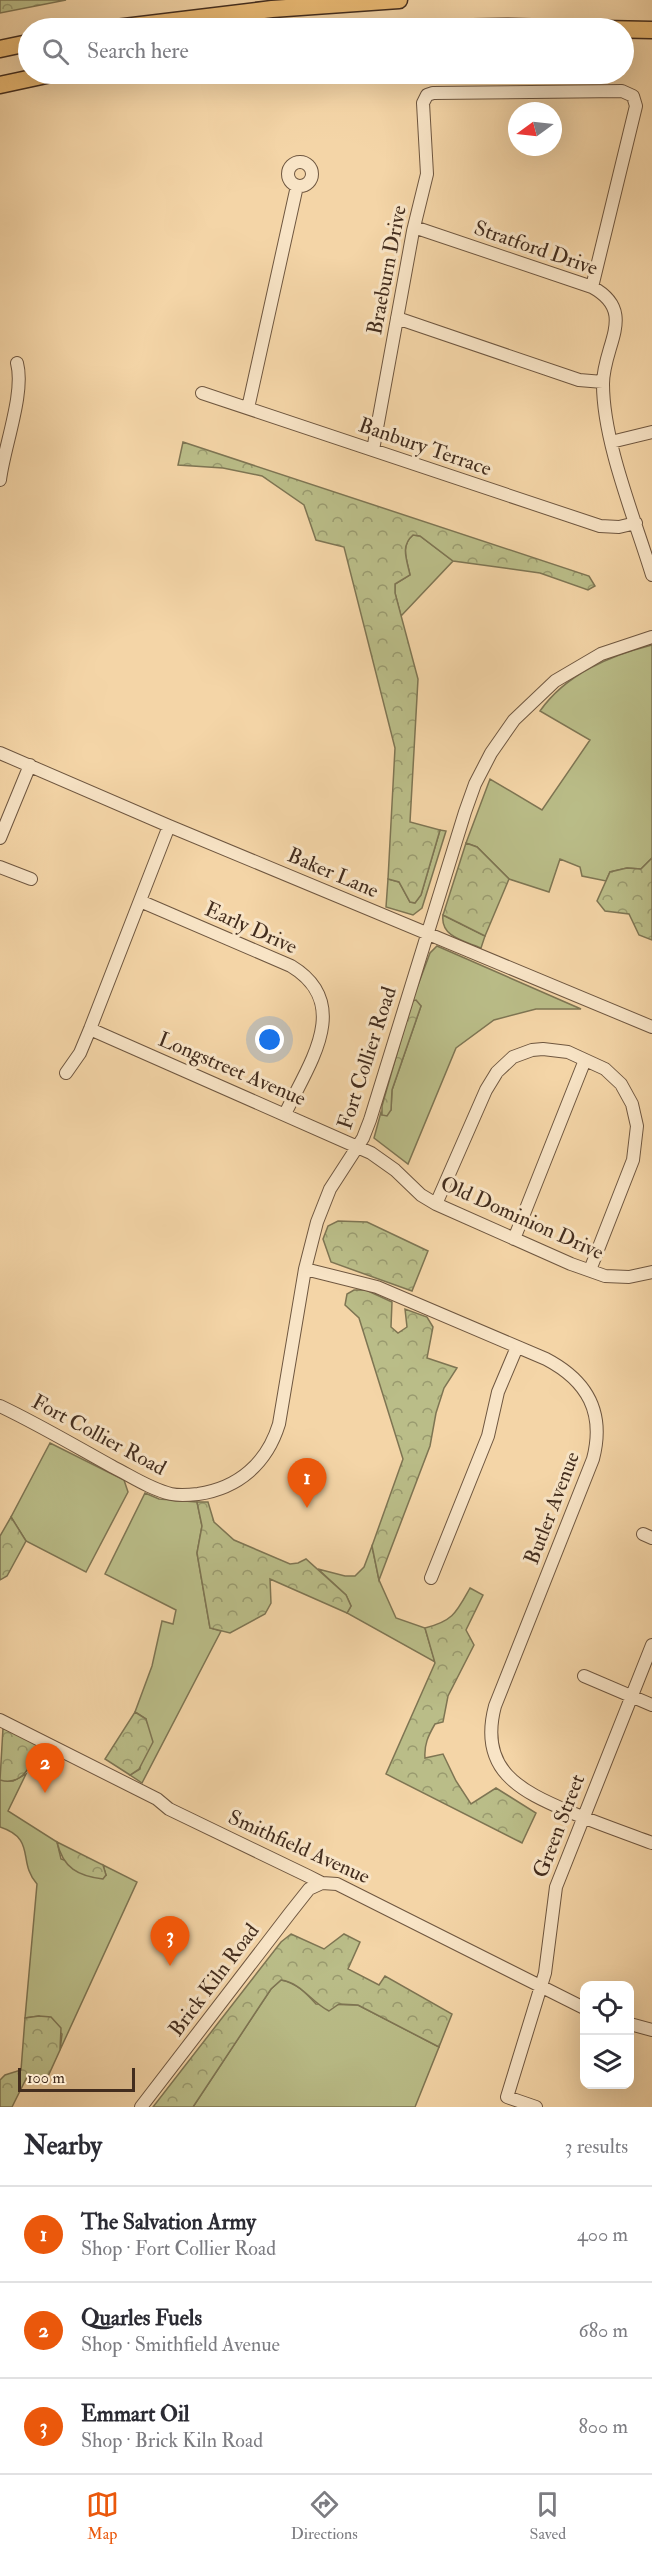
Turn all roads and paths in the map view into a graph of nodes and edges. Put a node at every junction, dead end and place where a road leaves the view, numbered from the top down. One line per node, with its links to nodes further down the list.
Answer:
1 (399, 0): 2 (highway)
2 (198, 18)
3 (634, 30): 4 (highway)
4 (652, 30)
5 (634, 35): 6 (highway)
6 (652, 36)
7 (18, 46): 8 (highway)
8 (0, 49)
9 (18, 81): 10 (highway)
10 (0, 85)
11 (297, 186): 18 (street)
12 (414, 227): 13 (street, Stratford Drive); 13 (street, Braeburn Drive); 14 (street, Braeburn Drive)
13 (592, 287): 16 (street, Stratford Drive)
14 (397, 318): 16 (street); 21 (street, Braeburn Drive)
15 (17, 363): 22 (street)
16 (603, 382): 20 (street, Stratford Drive)
17 (202, 393): 18 (street, Banbury Terrace)
18 (248, 408): 21 (street, Banbury Terrace)
19 (652, 432): 20 (street)
20 (611, 442): 23 (street, Stratford Drive)
21 (373, 450): 23 (street, Banbury Terrace)
22 (0, 480)
23 (636, 523): 24 (street, Stratford Drive)
24 (652, 575)
25 (652, 637): 33 (street, Fort Collier Road)
26 (0, 753): 27 (street, Baker Lane)
27 (30, 765): 28 (street, Baker Lane); 29 (street)
28 (169, 826): 32 (street); 33 (street, Baker Lane)
29 (0, 838)
30 (0, 867): 31 (street)
31 (31, 879)
32 (140, 902): 35 (street); 38 (street, Early Drive)
33 (429, 934): 34 (street, Baker Lane); 39 (street, Fort Collier Road)
34 (652, 1027)
35 (90, 1029): 37 (street); 38 (street, Longstreet Avenue)
36 (585, 1060): 40 (street); 41 (street); 43 (street)
37 (66, 1073)
38 (285, 1114): 39 (street, Longstreet Avenue)
39 (358, 1146): 40 (street, Old Dominion Drive); 42 (street, Fort Collier Road)
40 (436, 1204): 41 (street, Old Dominion Drive)
41 (514, 1239): 43 (street, Old Dominion Drive)
42 (305, 1269): 45 (street, Butler Avenue); 46 (street, Fort Collier Road)
43 (590, 1270): 44 (street, Old Dominion Drive)
44 (652, 1272)
45 (517, 1347): 47 (street); 53 (street, Butler Avenue)
46 (0, 1406)
47 (431, 1578)
48 (652, 1645): 50 (street, Green Street)
49 (584, 1677): 50 (street)
50 (631, 1697): 51 (street); 53 (street, Green Street)
51 (652, 1705)
52 (0, 1720): 55 (street, Smithfield Avenue)
53 (583, 1817): 54 (street, Butler Avenue); 56 (street, Green Street)
54 (652, 1843)
55 (322, 1882): 56 (street, Smithfield Avenue); 60 (street, Brick Kiln Road)
56 (541, 1987): 57 (street, Smithfield Avenue); 61 (street, Green Street)
57 (580, 2006)
58 (634, 2025): 59 (street)
59 (652, 2030)
60 (141, 2107)
61 (536, 2107)

